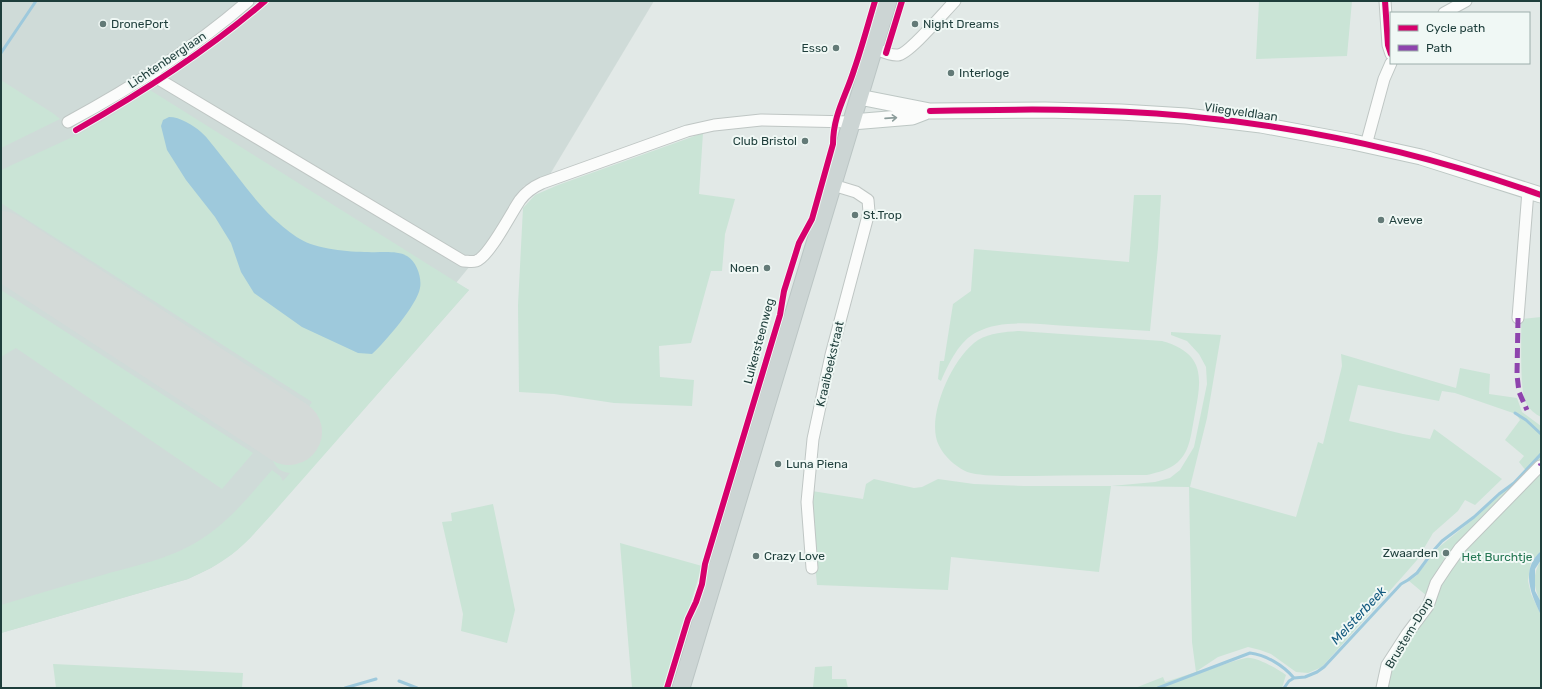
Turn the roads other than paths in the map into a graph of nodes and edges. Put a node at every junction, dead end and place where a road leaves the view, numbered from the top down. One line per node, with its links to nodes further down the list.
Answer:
1 (248, 1): 10 (street, Lichtenberglaan)
2 (888, 1): 7 (main road, Luikersteenweg)
3 (955, 1): 7 (street)
4 (1385, 1): 8 (street)
5 (1466, 1): 6 (street)
6 (1446, 12)
7 (874, 48): 11 (main road, Luikersteenweg)
8 (1390, 51)
9 (1391, 64): 15 (street)
10 (152, 73): 13 (street, Lichtenberglaan); 14 (street)
11 (859, 97): 12 (main road, Vliegveldlaan); 14 (main road, Luikersteenweg)
12 (930, 111): 14 (main road, Vliegveldlaan, one-way to 12); 15 (main road, Vliegveldlaan)
13 (68, 122)
14 (852, 122): 16 (main road, Luikersteenweg)
15 (1366, 145): 17 (main road, Vliegveldlaan)
16 (833, 185): 20 (street, Kraaibeekstraat); 21 (main road, Luikersteenweg)
17 (1535, 193): 18 (street, Vliegveldlaan)
18 (1518, 318)
19 (1540, 466): 22 (street, Brustem-Dorp)
20 (812, 568)
21 (681, 688)
22 (1382, 688)

